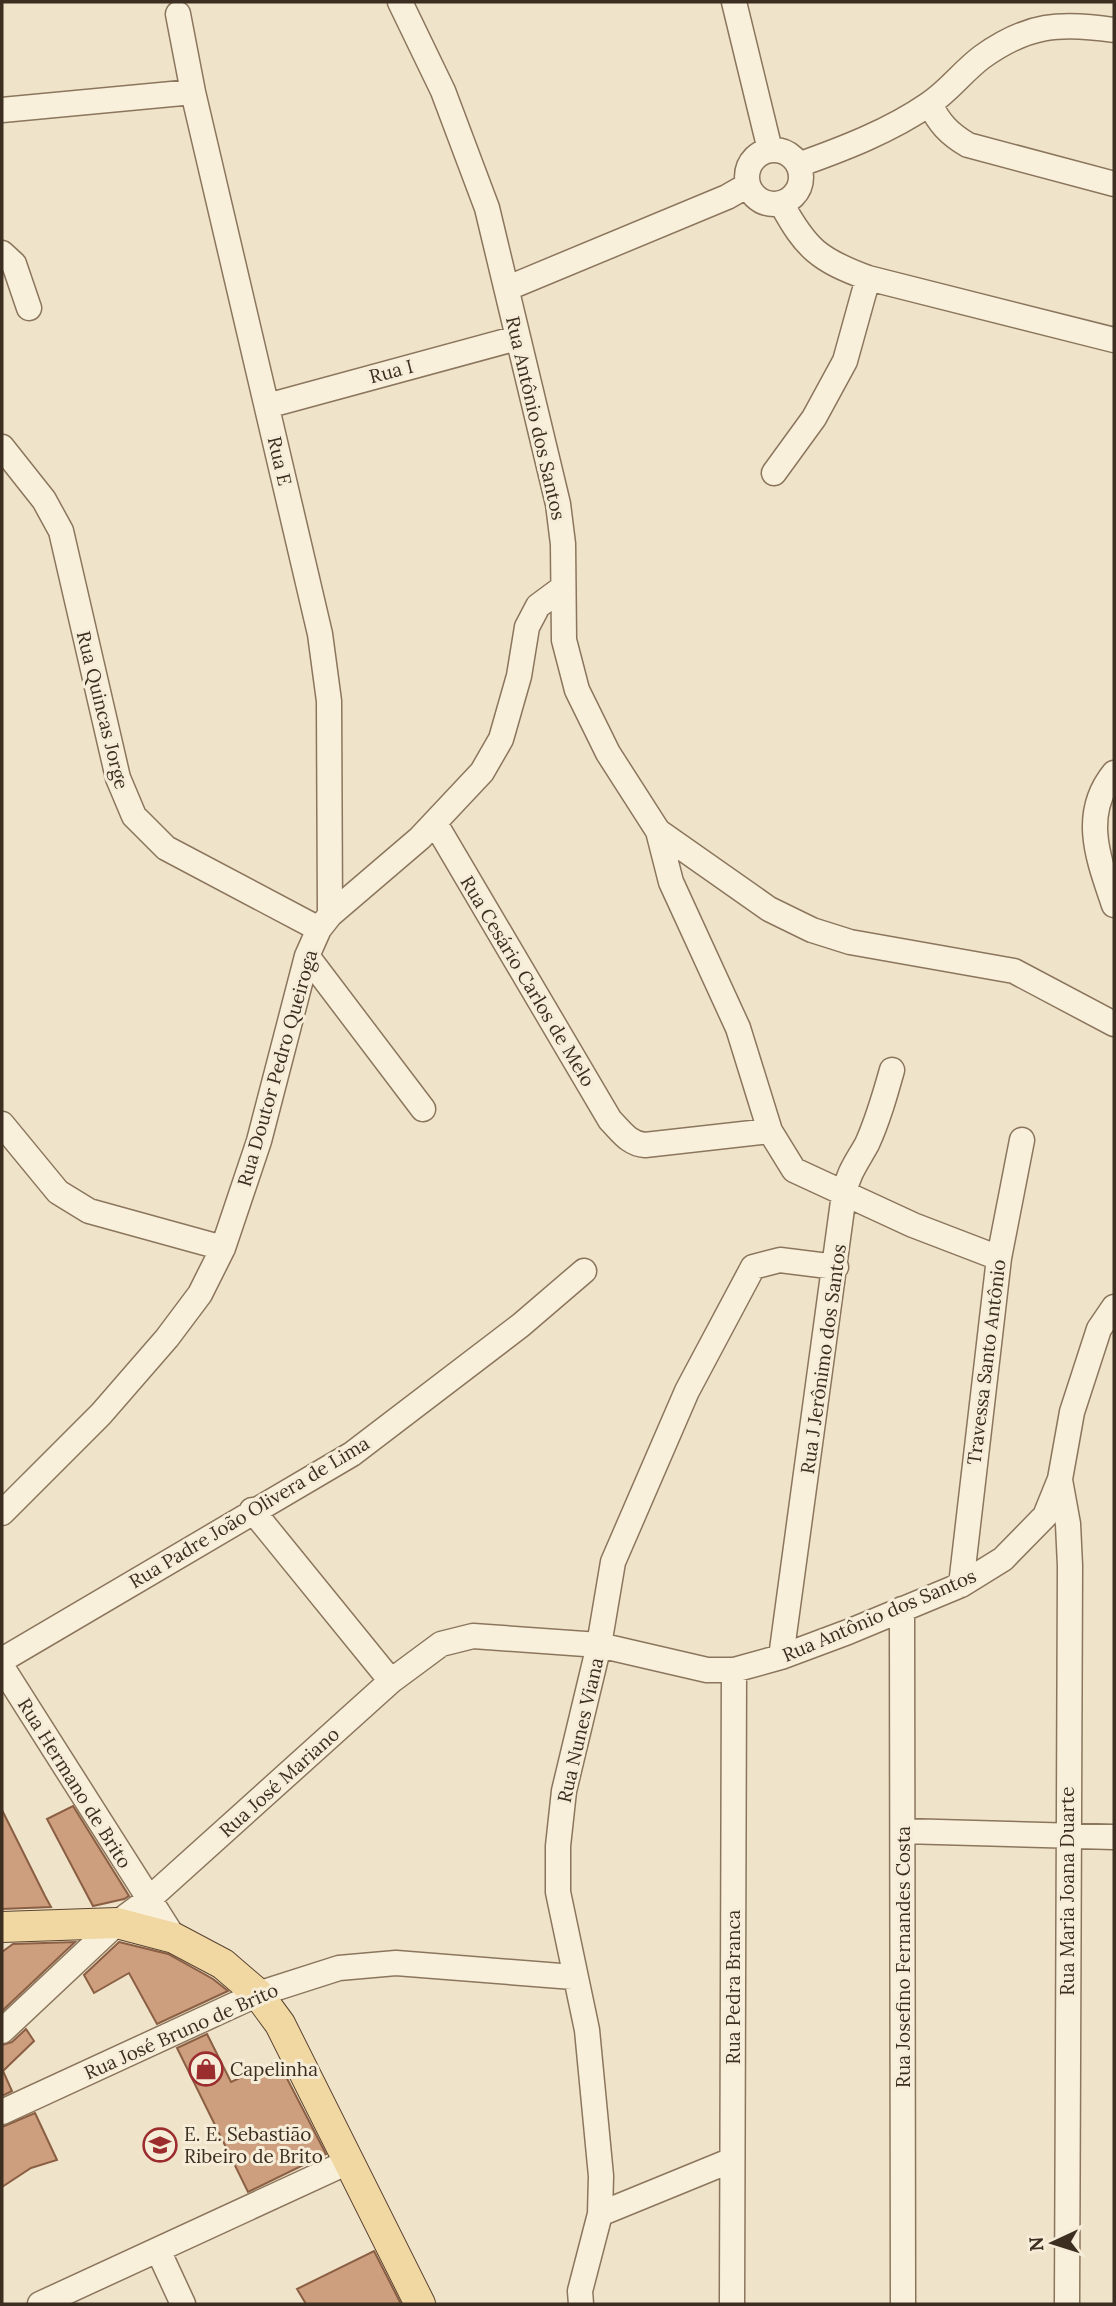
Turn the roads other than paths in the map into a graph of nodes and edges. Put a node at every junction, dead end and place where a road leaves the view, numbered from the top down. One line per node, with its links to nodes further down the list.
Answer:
1 (400, 2): 15 (street, Rua Antônio dos Santos)
2 (734, 2): 8 (street)
3 (178, 14): 5 (street, Rua E)
4 (1114, 30): 6 (street)
5 (193, 92): 7 (street); 19 (street, Rua E)
6 (930, 104): 9 (street); 10 (street)
7 (2, 110)
8 (770, 150): 9 (street); 11 (street)
9 (798, 165): 12 (street)
10 (1114, 184)
11 (748, 185): 12 (street); 15 (street)
12 (780, 204): 14 (street)
13 (2, 253): 16 (street)
14 (868, 278): 18 (street); 21 (street)
15 (508, 288): 17 (street, Rua Antônio dos Santos)
16 (29, 309)
17 (517, 338): 19 (street, Rua I); 22 (street, Rua Antônio dos Santos)
18 (1114, 340)
19 (267, 407): 27 (street, Rua E)
20 (2, 447): 27 (street, Rua Quincas Jorge)
21 (774, 473)
22 (561, 590): 24 (street, Rua Doutor Pedro Queiroga); 25 (street, Rua Antônio dos Santos)
23 (1114, 773): 26 (street)
24 (435, 823): 27 (street, Rua Doutor Pedro Queiroga); 33 (street, Rua Cesário Carlos de Melo)
25 (658, 831): 29 (street, Rua Antônio dos Santos); 33 (street)
26 (1114, 905)
27 (325, 922): 28 (street, Rua Doutor Pedro Queiroga)
28 (307, 956): 31 (street); 36 (street, Rua Doutor Pedro Queiroga)
29 (1114, 1024)
30 (892, 1070): 35 (street, Rua J Jerônimo dos Santos)
31 (423, 1109)
32 (2, 1124): 36 (street)
33 (770, 1131): 35 (street)
34 (1022, 1140): 37 (street, Travessa Santo Antônio)
35 (844, 1194): 37 (street); 38 (street, Rua J Jerônimo dos Santos)
36 (223, 1248): 43 (street, Rua Doutor Pedro Queiroga)
37 (999, 1258): 44 (street, Travessa Santo Antônio)
38 (836, 1267): 46 (street, Rua Nunes Viana); 47 (street, Rua J Jerônimo dos Santos)
39 (584, 1271): 42 (street, Rua Padre João Olivera de Lima)
40 (1114, 1307): 41 (street, Rua Antônio dos Santos)
41 (1060, 1479): 44 (street, Rua Antônio dos Santos); 53 (street, Rua Maria Joana Duarte)
42 (252, 1510): 48 (street, Rua Padre João Olivera de Lima); 51 (street)
43 (2, 1513)
44 (961, 1585): 45 (street, Rua Antônio dos Santos)
45 (902, 1609): 47 (street, Rua Antônio dos Santos); 52 (street, Rua Josefino Fernandes Costa)
46 (599, 1645): 50 (street, Rua Antônio dos Santos); 51 (street, Rua José Mariano); 59 (street, Rua Nunes Viana)
47 (781, 1657): 50 (street, Rua Antônio dos Santos)
48 (2, 1660)
49 (2, 1667): 55 (street, Rua Hermano de Brito)
50 (734, 1670): 63 (street, Rua Pedra Branca)
51 (391, 1681): 55 (street, Rua José Mariano)
52 (903, 1831): 53 (street); 72 (street, Rua Josefino Fernandes Costa)
53 (1067, 1836): 54 (street); 73 (street, Rua Maria Joana Duarte)
54 (1114, 1837)
55 (149, 1899): 56 (street, Rua José Mariano); 58 (street, Rua Hermano de Brito)
56 (117, 1923): 57 (main road); 58 (main road); 61 (street, Rua José Mariano)
57 (2, 1927)
58 (174, 1938): 60 (main road)
59 (573, 1977): 60 (street, Rua José Bruno de Brito); 65 (street, Rua Nunes Viana)
60 (258, 1994): 62 (street, Rua José Bruno de Brito); 64 (main road)
61 (2, 2031)
62 (2, 2112)
63 (732, 2160): 65 (street); 71 (street, Rua Pedra Branca)
64 (348, 2162): 66 (street); 69 (main road)
65 (600, 2214): 70 (street, Rua Nunes Viana)
66 (158, 2250): 67 (street); 68 (street)
67 (40, 2304)
68 (183, 2304)
69 (420, 2304)
70 (581, 2304)
71 (732, 2304)
72 (904, 2304)
73 (1066, 2304)

